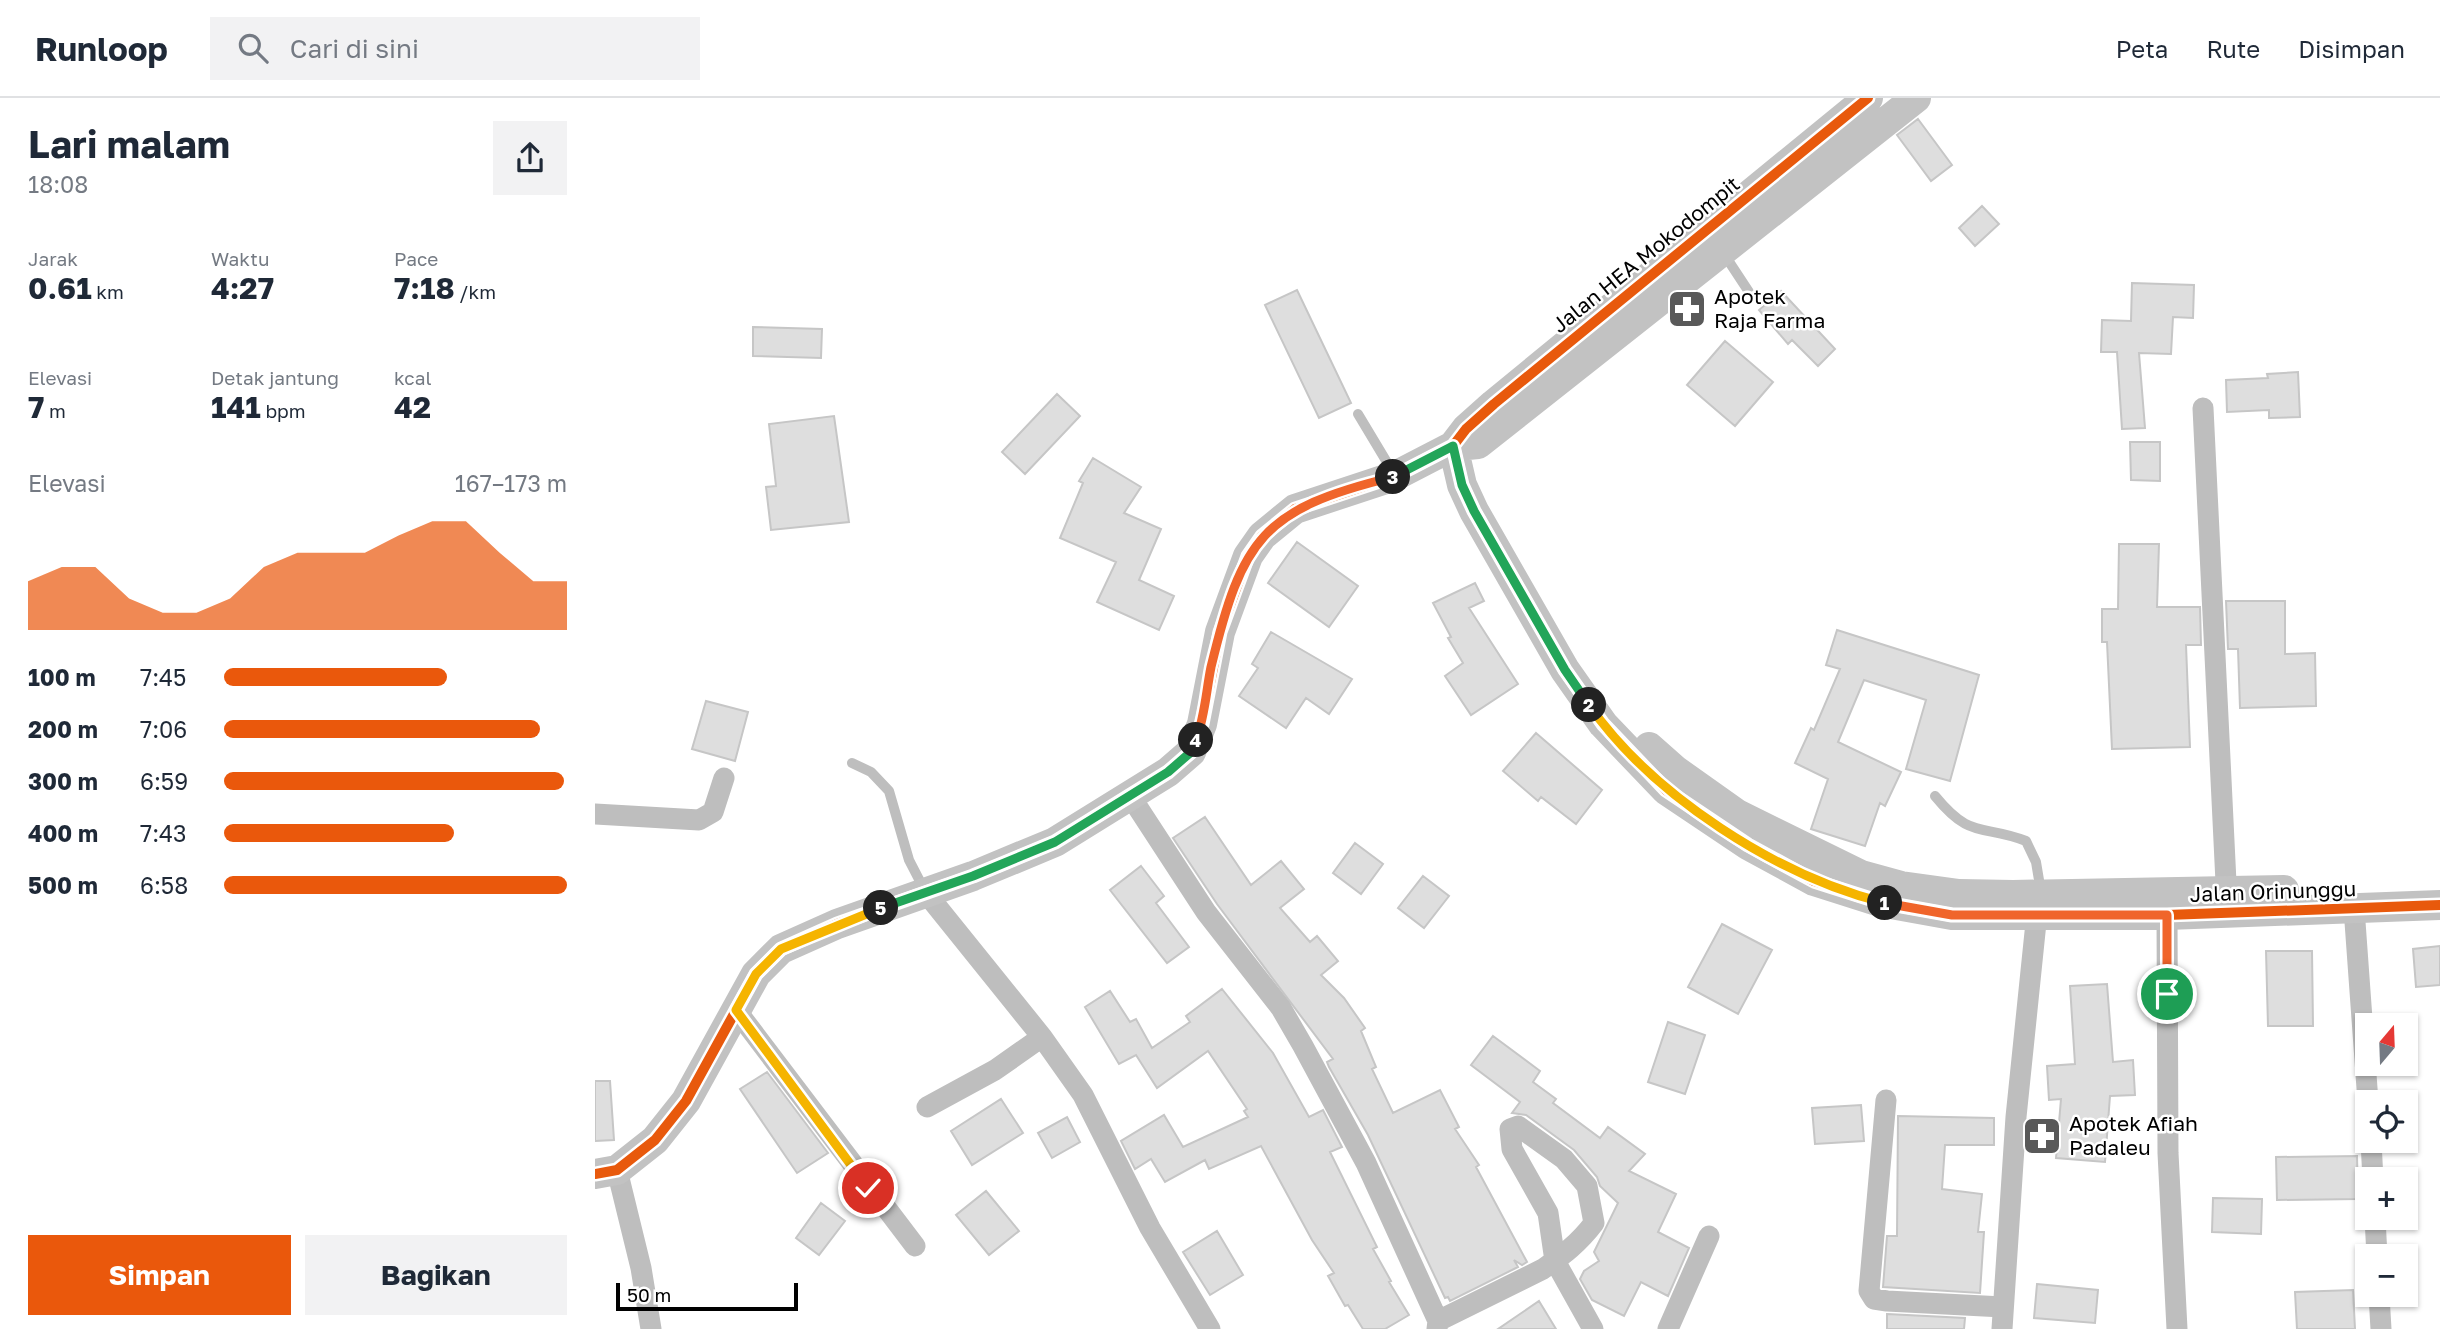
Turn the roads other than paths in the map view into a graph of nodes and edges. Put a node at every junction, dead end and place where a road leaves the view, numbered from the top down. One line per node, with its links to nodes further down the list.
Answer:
1 (1868, 98): 7 (street, Jalan HEA Mokodompit)
2 (1916, 98): 3 (street, Jalan HEA Mokodompit)
3 (1723, 251): 4 (lane); 7 (street, Jalan HEA Mokodompit)
4 (1749, 292)
5 (2203, 408): 17 (street)
6 (1357, 414): 8 (lane)
7 (1453, 446): 8 (street); 16 (street, Jalan Orinunggu)
8 (1395, 476): 11 (street)
9 (852, 763): 15 (lane)
10 (724, 778): 13 (street)
11 (1129, 794): 15 (street); 32 (street)
12 (1935, 796): 16 (lane)
13 (595, 814)
14 (2440, 887): 17 (street, Jalan Orinunggu)
15 (926, 892): 21 (street); 22 (street)
16 (2039, 902): 17 (street, Jalan Orinunggu); 20 (street, Jalan Orinunggu); 30 (street)
17 (2227, 902): 19 (street, Jalan Orinunggu); 20 (street, Jalan Orinunggu)
18 (2440, 905): 19 (street, Jalan Orinunggu)
19 (2354, 908): 23 (street)
20 (2167, 915): 38 (street)
21 (736, 1010): 26 (street); 28 (street)
22 (1042, 1037): 25 (street); 34 (street)
23 (2367, 1090)
24 (1886, 1100): 30 (street)
25 (927, 1107)
26 (606, 1172): 33 (street)
27 (1709, 1236): 36 (street)
28 (915, 1246)
29 (1555, 1261): 29 (street); 32 (street); 35 (street)
30 (2003, 1307): 37 (street)
31 (2380, 1307): 39 (street)
32 (1438, 1325)
33 (650, 1329)
34 (1210, 1329)
35 (1593, 1329)
36 (1668, 1329)
37 (2002, 1329)
38 (2177, 1329)
39 (2381, 1329)

